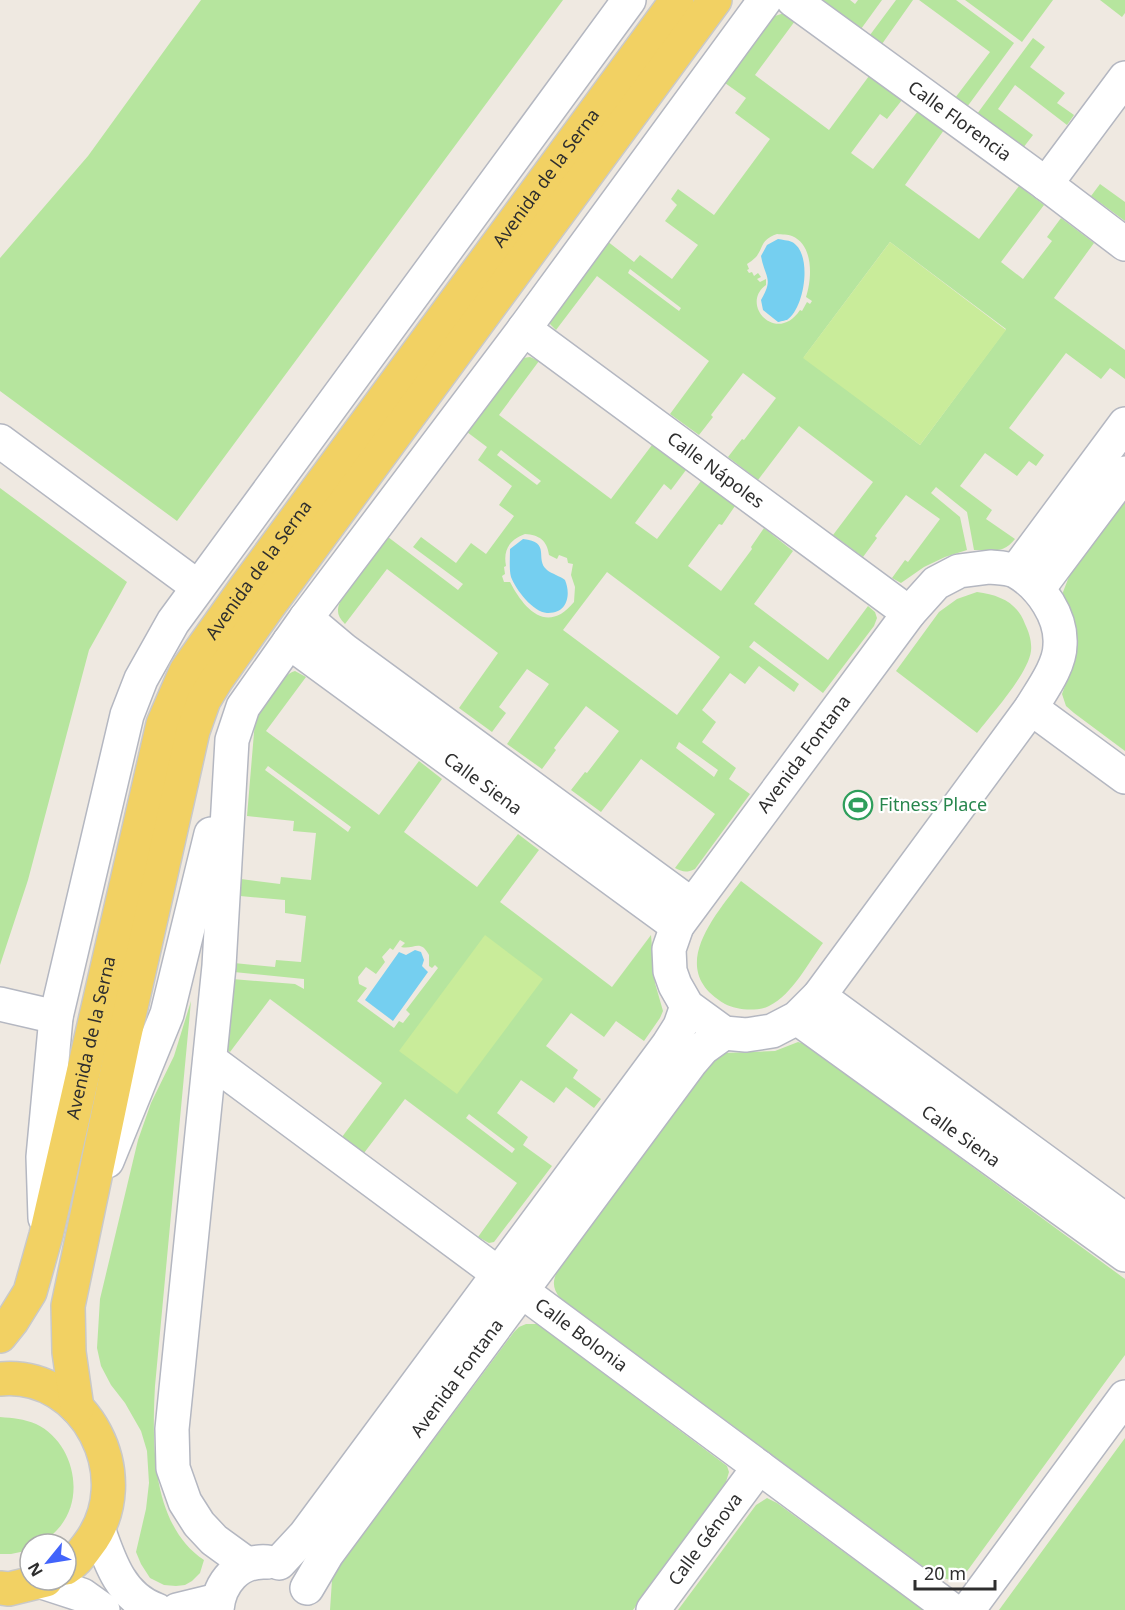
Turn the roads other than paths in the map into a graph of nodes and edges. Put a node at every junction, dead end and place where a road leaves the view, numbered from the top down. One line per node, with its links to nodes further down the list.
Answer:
1 (629, 0): 14 (street, Avenida de la Serna)
2 (678, 0): 29 (main road, Avenida de la Serna)
3 (715, 0): 27 (main road, Avenida de la Serna)
4 (765, 0): 9 (street, Avenida de la Serna)
5 (793, 0): 7 (street, Calle Florencia)
6 (1125, 78): 7 (street)
7 (1046, 184): 8 (street, Calle Florencia)
8 (1125, 244)
9 (524, 329): 15 (street, Calle Nápoles); 16 (street, Avenida de la Serna)
10 (1125, 424): 13 (street)
11 (0, 441): 14 (street)
12 (1125, 473): 13 (street)
13 (1027, 580): 15 (street, Avenida Fontana); 17 (street)
14 (198, 587): 24 (street, Avenida de la Serna)
15 (909, 613): 20 (street, Avenida Fontana)
16 (297, 630): 18 (street, Avenida de la Serna); 20 (street, Calle Siena)
17 (1031, 708): 19 (street); 23 (street)
18 (232, 740): 26 (street, Avenida de la Serna); 27 (street, Avenida de la Serna)
19 (1125, 777)
20 (684, 916): 22 (street, Avenida Fontana)
21 (0, 1004): 24 (street)
22 (687, 1006): 25 (street, Avenida Fontana); 31 (street, Avenida Fontana)
23 (808, 1007): 25 (street); 28 (street, Calle Siena); 30 (street, Calle Siena)
24 (56, 1017): 29 (street, Avenida de la Serna)
25 (724, 1033): 31 (street, Avenida Fontana)
26 (210, 1060): 31 (street, Calle Bolonia); 39 (street, Avenida de la Serna)
27 (90, 1201): 35 (main road, Avenida de la Serna)
28 (1125, 1220)
29 (46, 1235): 32 (main road, Avenida de la Serna)
30 (1125, 1255)
31 (510, 1283): 36 (street, Calle Bolonia); 39 (street, Avenida Fontana); 43 (street, Avenida Fontana)
32 (0, 1336)
33 (0, 1380): 35 (main road)
34 (1125, 1397): 50 (street)
35 (77, 1408): 37 (main road)
36 (759, 1467): 48 (street, Calle Génova); 49 (street, Calle Bolonia)
37 (99, 1531): 38 (main road); 46 (street)
38 (78, 1558)
39 (263, 1564): 43 (street, Avenida de la Serna); 44 (street, Avenida Fontana)
40 (18, 1586): 41 (main road)
41 (0, 1588)
42 (77, 1592): 45 (street)
43 (310, 1599)
44 (218, 1605): 47 (street)
45 (103, 1610)
46 (157, 1610)
47 (177, 1610)
48 (653, 1610)
49 (952, 1610)
50 (968, 1610)

